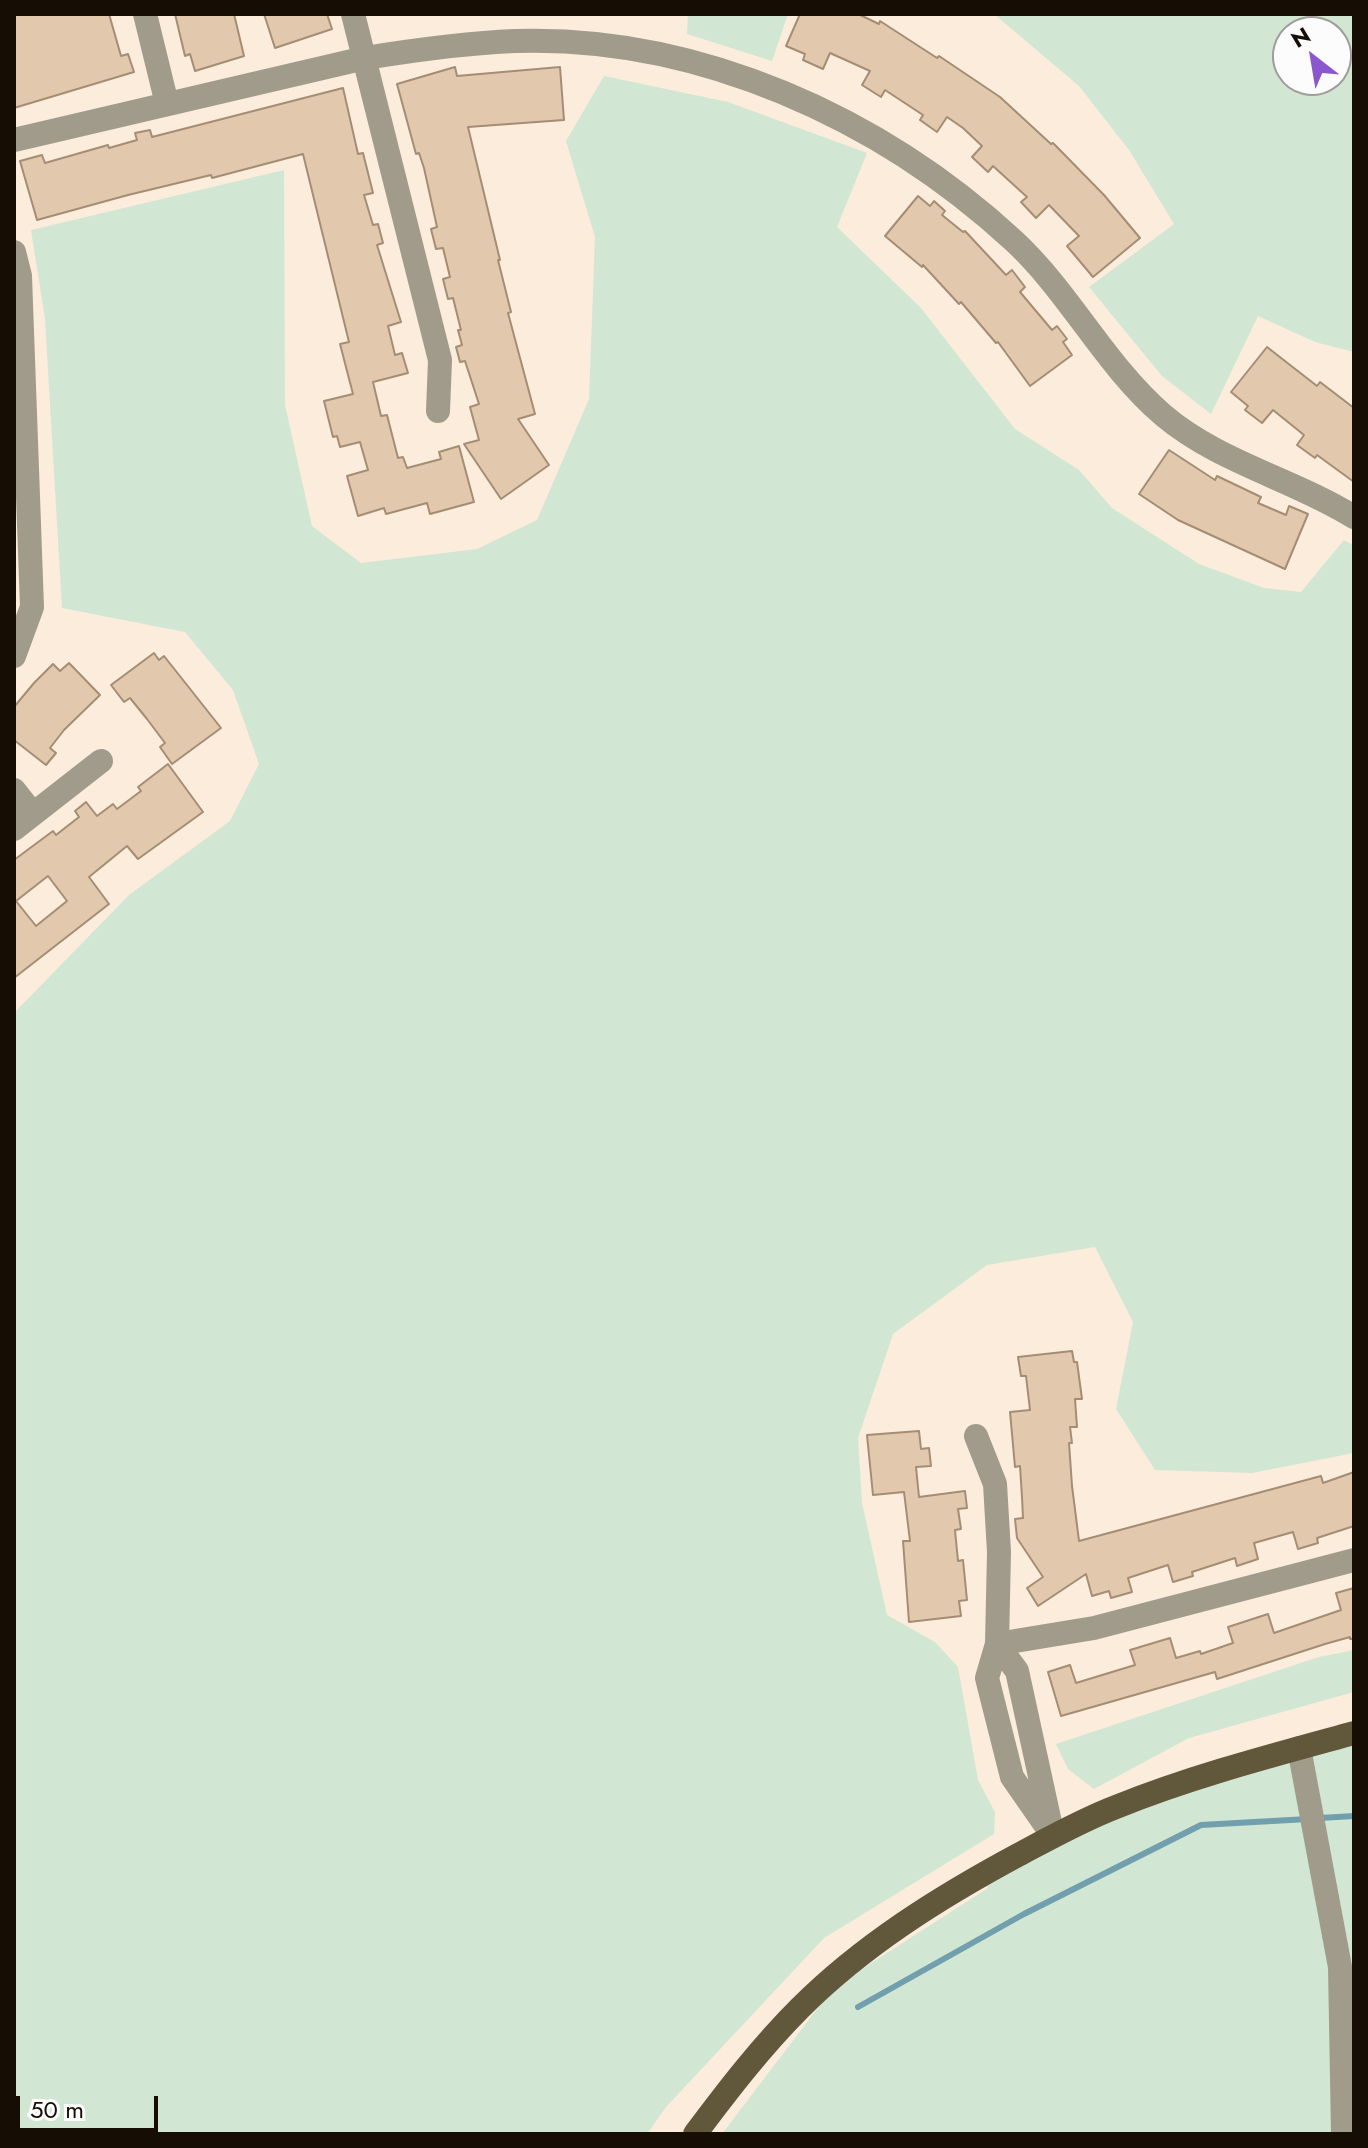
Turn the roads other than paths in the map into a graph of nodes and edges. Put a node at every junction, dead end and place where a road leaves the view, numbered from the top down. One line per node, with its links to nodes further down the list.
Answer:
1 (145, 14): 4 (street)
2 (353, 14): 3 (street)
3 (365, 58): 4 (street); 7 (street); 8 (street)
4 (167, 104): 5 (street)
5 (14, 140)
6 (14, 252): 9 (street)
7 (438, 411)
8 (1354, 517)
9 (14, 656)
10 (101, 761): 12 (street)
11 (14, 790): 12 (street)
12 (24, 822)
13 (976, 1436): 15 (street)
14 (1354, 1560): 15 (street)
15 (997, 1644): 18 (street)
16 (1354, 1733): 17 (main road)
17 (1299, 1748): 18 (main road); 20 (street)
18 (1053, 1836): 19 (main road)
19 (695, 2134)
20 (1343, 2134)

